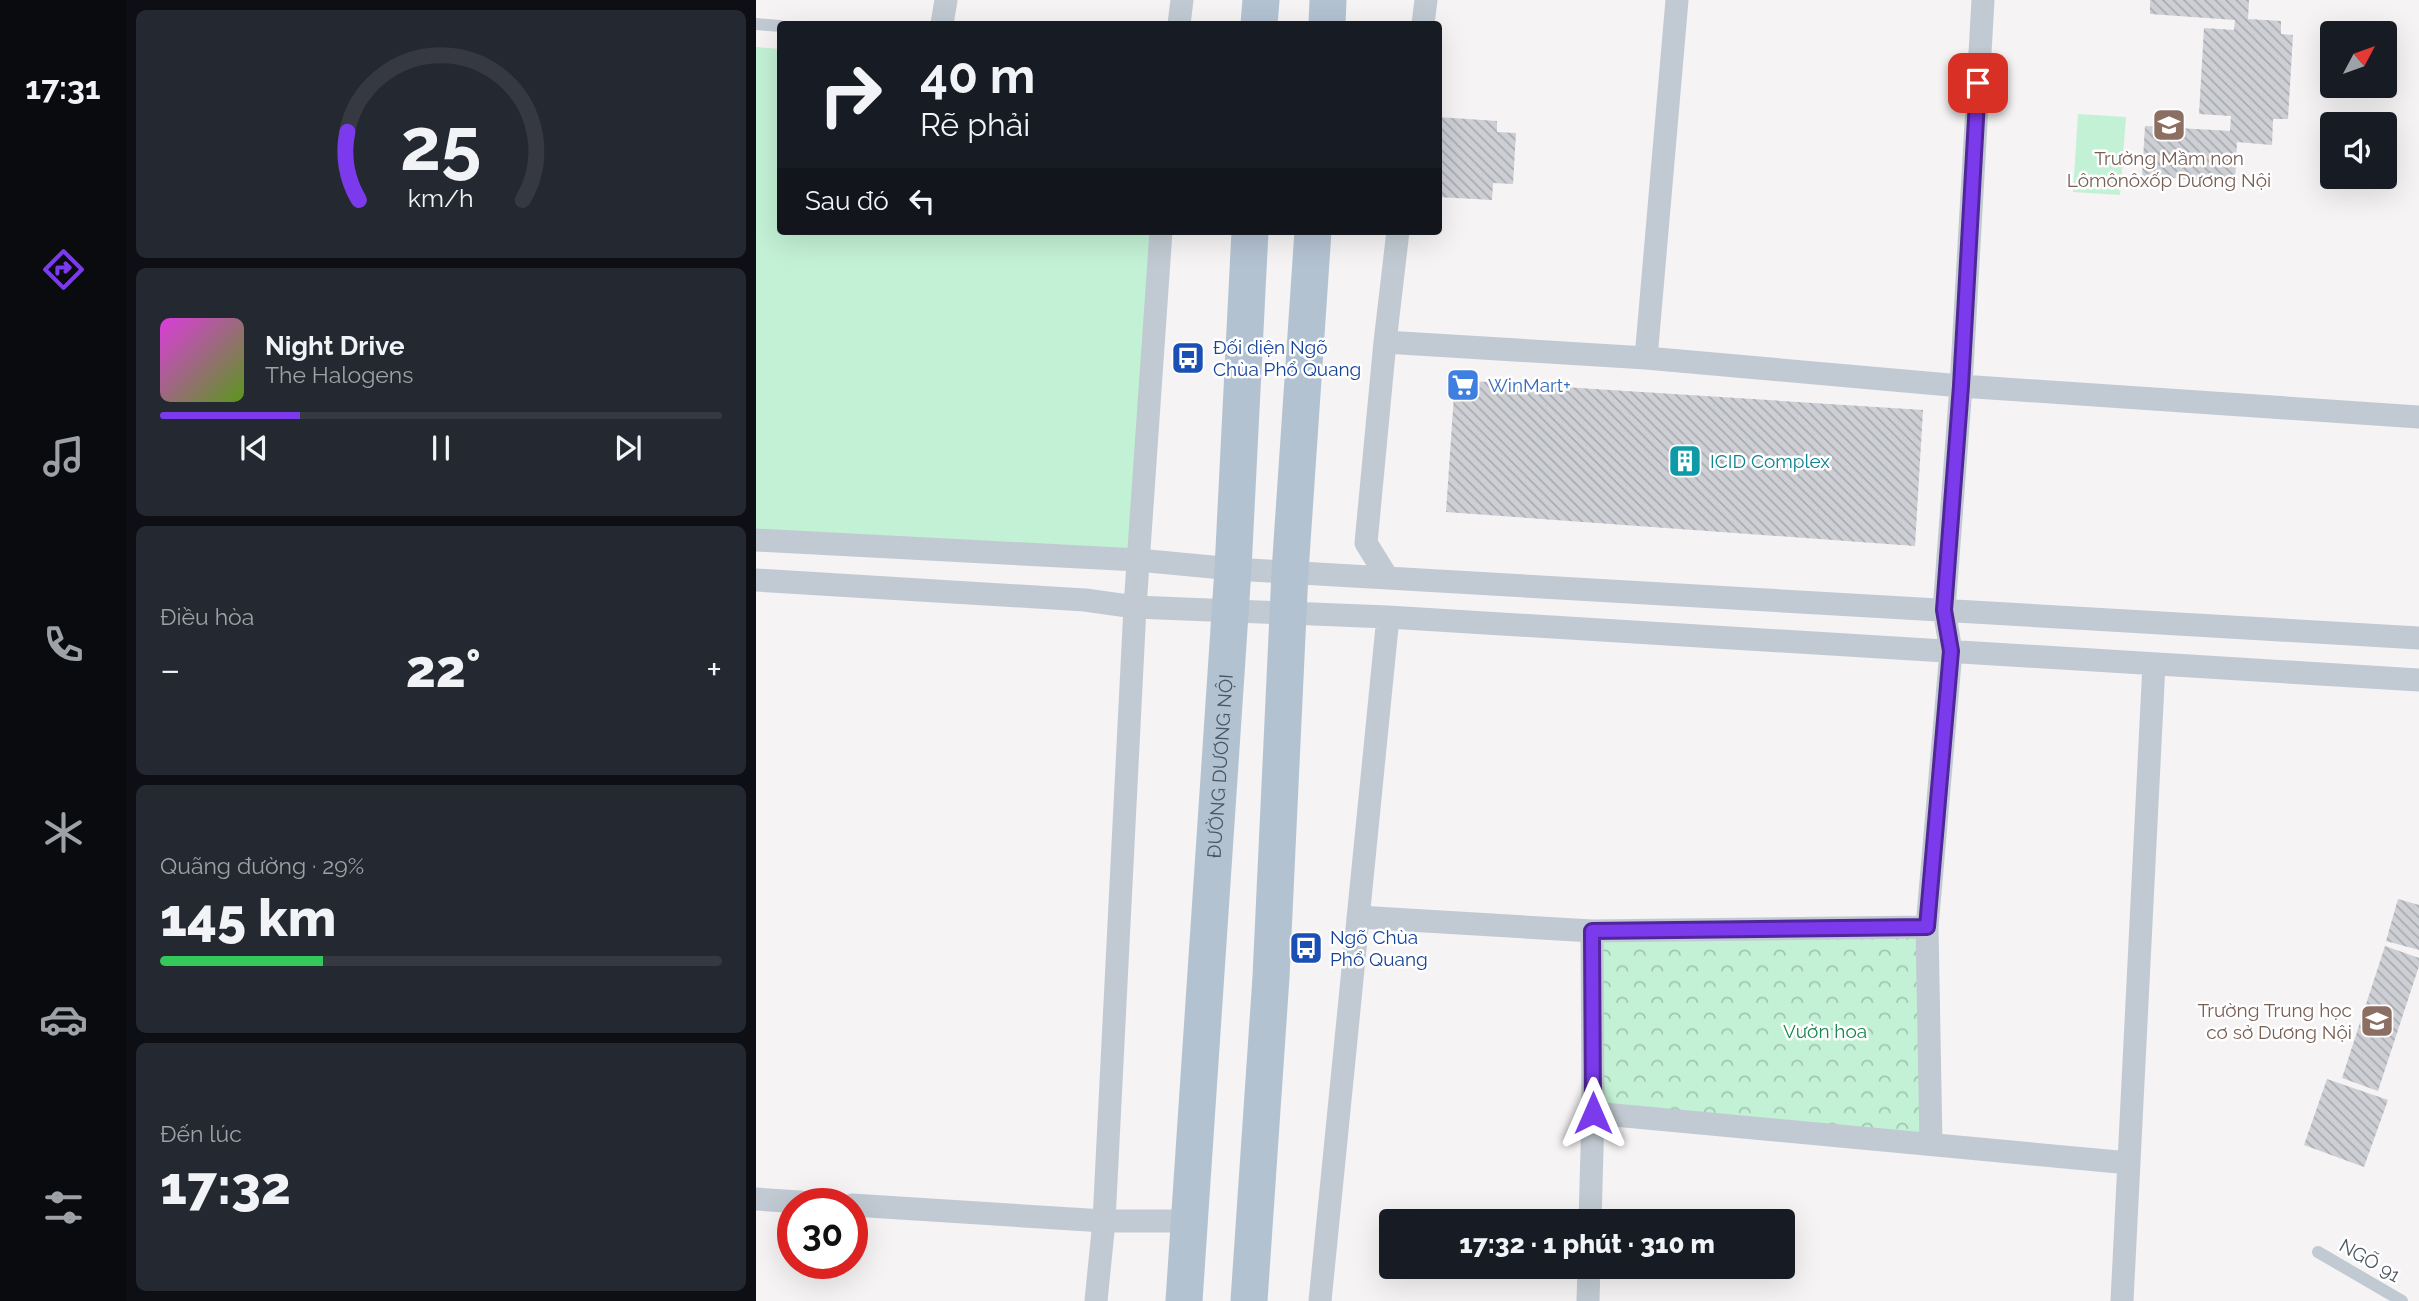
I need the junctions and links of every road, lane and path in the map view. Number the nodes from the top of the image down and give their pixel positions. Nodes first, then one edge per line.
1 (946, 0) edge
2 (1182, 0) edge
3 (1261, 0) edge
4 (1328, 0) edge
5 (1426, 0) edge
6 (1677, 0) edge
7 (1983, 0) edge
8 (942, 21) edge
9 (1179, 21) edge
10 (1259, 21) edge
11 (1327, 21) edge
12 (1423, 21) edge
13 (756, 24) edge
14 (777, 26) edge
15 (1161, 235) edge
16 (1250, 235) edge
17 (1313, 235) edge
18 (1398, 235) edge
19 (1385, 342) junction
20 (1646, 358) junction
21 (1961, 386) junction
22 (2419, 417) edge
23 (756, 540) edge
24 (1138, 560) junction
25 (1233, 569) junction
26 (1290, 572) junction
27 (1387, 577) junction
28 (756, 580) edge
29 (1135, 607) junction
30 (1944, 610) junction
31 (1231, 611) junction
32 (1288, 613) junction
33 (1388, 617) junction
34 (2419, 638) edge
35 (1951, 651) junction
36 (2154, 664) junction
37 (2419, 680) edge
38 (1358, 917) junction
39 (1927, 927) junction
40 (1592, 931) junction
41 (1593, 1113) junction
42 (1931, 1144) junction
43 (2129, 1163) junction
44 (756, 1199) edge
45 (777, 1200) edge
46 (868, 1206) edge
47 (1590, 1209) edge
48 (1104, 1221) junction
49 (1190, 1221) junction
50 (2318, 1252) dead end
51 (1589, 1279) edge
52 (1096, 1301) edge
53 (1184, 1301) edge
54 (1249, 1301) edge
55 (1320, 1301) edge
56 (1588, 1301) edge
57 (2122, 1301) edge
58 (2402, 1301) edge

1 - 8 street
2 - 9 street
3 - 10 main road
4 - 11 main road
5 - 12 street
6 - 20 street
7 - 21 street
13 - 14 lane
15 - 24 street
16 - 25 main road, ĐƯỜNG DƯƠNG NỘI
17 - 26 main road
18 - 19 street
19 - 20 street
19 - 27 street
20 - 21 street
21 - 22 street
21 - 30 street
23 - 24 street
24 - 25 street
24 - 29 street
25 - 26 street
25 - 31 main road, ĐƯỜNG DƯƠNG NỘI
26 - 27 street
26 - 32 main road
27 - 30 street
28 - 29 street
29 - 31 street
29 - 48 street
30 - 34 street
30 - 35 street
31 - 32 street
31 - 49 main road, ĐƯỜNG DƯƠNG NỘI
32 - 33 street
32 - 54 main road
33 - 35 street
33 - 38 street
35 - 36 street
35 - 39 street
36 - 37 street
36 - 43 street
38 - 40 street
38 - 55 street
39 - 40 street
39 - 42 street
40 - 41 street
41 - 42 street
41 - 47 street
42 - 43 street
43 - 57 street
44 - 45 street
46 - 48 street
48 - 49 street
48 - 52 street
49 - 53 main road, ĐƯỜNG DƯƠNG NỘI
50 - 58 lane, NGÕ 91
51 - 56 street

